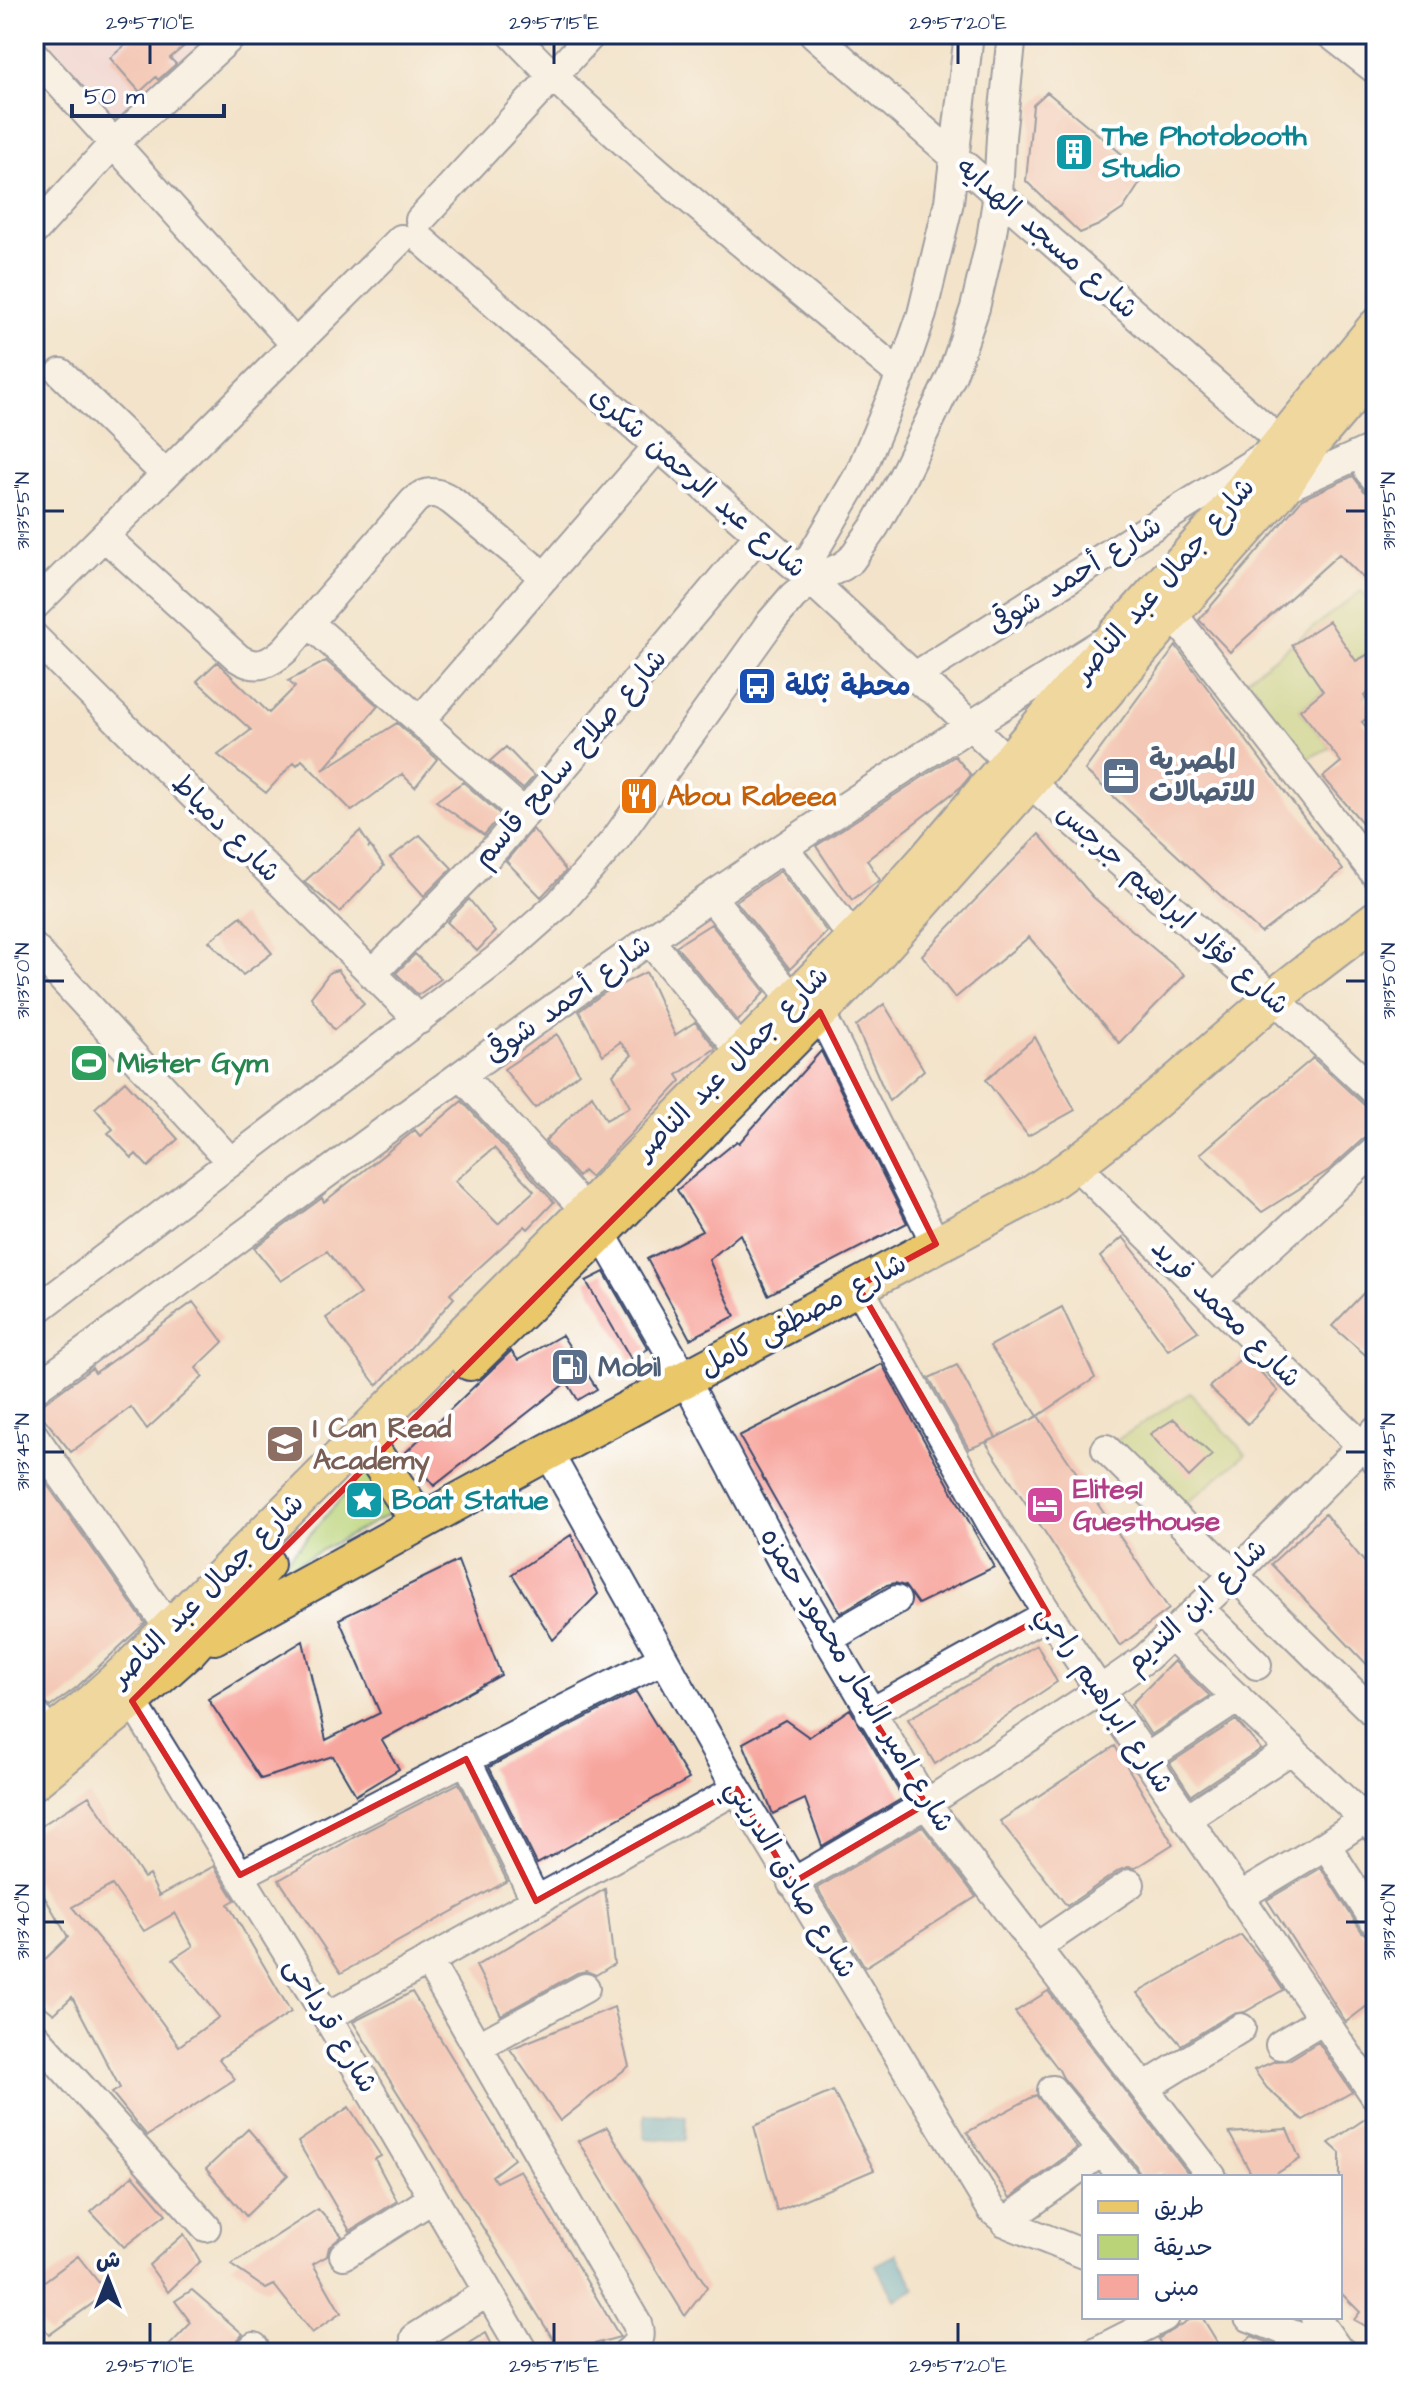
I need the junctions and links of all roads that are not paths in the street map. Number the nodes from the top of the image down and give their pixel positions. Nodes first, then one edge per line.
1 (234, 34) edge
2 (512, 34) edge
3 (592, 34) edge
4 (814, 34) edge
5 (969, 34) edge
6 (1012, 34) edge
7 (1330, 34) edge
8 (34, 55) edge
9 (1376, 70) edge
10 (553, 77) junction
11 (114, 143) junction
12 (954, 157) junction
13 (998, 194) junction
14 (34, 231) edge
15 (415, 234) junction
16 (1376, 327) edge
17 (295, 344) junction
18 (1376, 367) edge
19 (61, 373) dead end
20 (901, 375) junction
21 (658, 446) junction
22 (1278, 446) junction
23 (1369, 450) edge
24 (165, 474) junction
25 (1376, 479) edge
26 (1281, 490) junction
27 (759, 535) junction
28 (104, 536) junction
29 (1202, 540) junction
30 (806, 576) junction
31 (545, 577) junction
32 (34, 606) edge
33 (1172, 613) junction
34 (309, 623) junction
35 (1118, 633) junction
36 (34, 637) edge
37 (915, 676) junction
38 (420, 721) junction
39 (969, 726) junction
40 (1018, 772) junction
41 (525, 814) junction
42 (784, 848) junction
43 (1376, 875) edge
44 (711, 897) junction
45 (1376, 919) edge
46 (854, 939) junction
47 (650, 941) junction
48 (34, 948) edge
49 (372, 974) junction
50 (1274, 998) junction
51 (807, 1006) junction
52 (419, 1020) junction
53 (742, 1053) junction
54 (462, 1076) junction
55 (1376, 1093) edge
56 (1376, 1150) edge
57 (231, 1162) junction
58 (1076, 1165) junction
59 (594, 1222) junction
60 (936, 1244) junction
61 (858, 1286) junction
62 (1212, 1299) junction
63 (34, 1312) edge
64 (685, 1379) junction
65 (34, 1389) edge
66 (34, 1436) edge
67 (367, 1446) junction
68 (1371, 1446) edge
69 (1106, 1449) dead end
70 (548, 1452) junction
71 (420, 1522) junction
72 (1235, 1574) junction
73 (896, 1600) dead end
74 (1200, 1609) junction
75 (1048, 1614) junction
76 (1171, 1635) junction
77 (179, 1639) junction
78 (827, 1640) junction
79 (663, 1659) junction
80 (1257, 1665) dead end
81 (1099, 1691) junction
82 (1238, 1698) junction
83 (132, 1701) junction
84 (870, 1713) junction
85 (1376, 1715) edge
86 (39, 1732) edge
87 (1292, 1749) junction
88 (466, 1759) junction
89 (1145, 1759) junction
90 (34, 1781) edge
91 (737, 1789) junction
92 (926, 1804) junction
93 (1186, 1819) junction
94 (1373, 1820) edge
95 (1326, 1845) junction
96 (240, 1875) junction
97 (792, 1883) junction
98 (1130, 1884) dead end
99 (1239, 1897) junction
100 (536, 1901) junction
101 (1376, 1923) edge
102 (1037, 1947) junction
103 (428, 1961) junction
104 (585, 1988) dead end
105 (327, 2017) junction
106 (1323, 2019) junction
107 (1241, 2028) dead end
108 (34, 2035) edge
109 (1280, 2045) dead end
110 (477, 2047) junction
111 (1145, 2087) junction
112 (1052, 2090) dead end
113 (1376, 2097) edge
114 (1102, 2151) junction
115 (1121, 2175) edge
116 (1211, 2175) edge
117 (433, 2198) junction
118 (1005, 2222) junction
119 (206, 2227) dead end
120 (1080, 2248) edge
121 (344, 2255) dead end
122 (488, 2292) junction
123 (1160, 2319) edge
124 (1254, 2319) edge
125 (1316, 2319) edge
126 (415, 2338) dead end
127 (1340, 2352) edge
128 (524, 2353) edge
129 (627, 2353) edge
130 (1093, 2353) edge

1 - 11 street
2 - 10 street
3 - 10 street
4 - 12 street, شارع مسجد الهدايه
5 - 12 street
6 - 13 street
7 - 9 street
8 - 11 street
10 - 15 street
10 - 20 street
11 - 14 street
11 - 17 street
12 - 13 street, شارع مسجد الهدايه
12 - 20 street
13 - 22 street, شارع مسجد الهدايه
13 - 30 street
15 - 17 street
15 - 21 street, شارع عبد الرحمن شكرى
16 - 22 main road, شارع جمال عبد الناصر
17 - 24 street
18 - 26 main road, شارع جمال عبد الناصر
19 - 24 street
20 - 30 street
21 - 27 street, شارع عبد الرحمن شكرى
21 - 31 street
22 - 29 main road, شارع جمال عبد الناصر
22 - 37 street, شارع أحمد شوقى
23 - 25 street
23 - 26 street
24 - 28 street
26 - 29 street
26 - 33 main road, شارع جمال عبد الناصر
27 - 30 street, شارع عبد الرحمن شكرى
27 - 41 street, شارع صلاح سامح قاسم
28 - 32 street
28 - 34 street
29 - 35 main road, شارع جمال عبد الناصر
30 - 37 street, شارع عبد الرحمن شكرى
30 - 52 street
31 - 34 street
31 - 38 street
33 - 40 main road, شارع جمال عبد الناصر
33 - 43 street
34 - 38 street
35 - 39 street, شارع أحمد شوقى
35 - 40 main road, شارع جمال عبد الناصر
36 - 49 street, شارع دمياط
37 - 39 street, شارع عبد الرحمن شكرى
38 - 41 street
39 - 40 street, شارع فؤاد ابراهيم جرجس
39 - 42 street, شارع أحمد شوقى
40 - 46 main road, شارع جمال عبد الناصر
40 - 50 street, شارع فؤاد ابراهيم جرجس
40 - 51 main road, شارع جمال عبد الناصر
41 - 49 street, شارع صلاح سامح قاسم
42 - 44 street, شارع أحمد شوقى
42 - 46 street
44 - 47 street, شارع أحمد شوقى
44 - 51 street
45 - 50 main road, شارع مصطفى كامل
46 - 51 main road, شارع جمال عبد الناصر
47 - 53 street
47 - 54 street, شارع أحمد شوقى
48 - 57 street
49 - 52 street, شارع دمياط
50 - 55 street, شارع فؤاد ابراهيم جرجس
50 - 58 main road, شارع مصطفى كامل
51 - 53 main road, شارع جمال عبد الناصر
51 - 59 main road, شارع جمال عبد الناصر
51 - 60 street
52 - 57 street
53 - 59 main road, شارع جمال عبد الناصر
54 - 59 street, شارع امير البحار محمود حمزه
54 - 65 street, شارع أحمد شوقى
56 - 62 street
57 - 63 street
58 - 60 main road, شارع مصطفى كامل
58 - 62 street, شارع محمد فريد
59 - 64 street, شارع امير البحار محمود حمزه
59 - 67 main road, شارع جمال عبد الناصر
60 - 61 main road, شارع مصطفى كامل
61 - 64 main road, شارع مصطفى كامل
61 - 75 street, شارع ابراهيم راجي
62 - 68 street, شارع محمد فريد
64 - 70 main road, شارع مصطفى كامل
64 - 78 street, شارع امير البحار محمود حمزه
66 - 77 street
67 - 71 main road
67 - 77 main road, شارع جمال عبد الناصر
68 - 72 street, شارع ابن النديم
69 - 72 street
70 - 71 main road, شارع مصطفى كامل
70 - 79 street, شارع صادق الدريني
71 - 77 main road, شارع مصطفى كامل
72 - 74 street, شارع ابن النديم
72 - 85 street
73 - 78 street
74 - 76 street, شارع ابن النديم
74 - 80 street
75 - 81 street, شارع ابراهيم راجي
75 - 84 street
76 - 81 street, شارع ابن النديم
76 - 82 street
77 - 83 main road, شارع جمال عبد الناصر
77 - 86 main road, شارع جمال عبد الناصر
78 - 84 street, شارع امير البحار محمود حمزه
79 - 88 street
79 - 91 street, شارع صادق الدريني
81 - 89 street, شارع ابراهيم راجي
81 - 92 street, شارع ابن النديم
82 - 87 street
82 - 89 street
83 - 90 main road, شارع جمال عبد الناصر
83 - 96 street, شارع قرداحى
84 - 92 street, شارع امير البحار محمود حمزه
87 - 93 street
87 - 94 street
88 - 96 street
88 - 100 street
89 - 93 street, شارع ابراهيم راجي
91 - 97 street, شارع صادق الدريني
91 - 100 street
92 - 97 street, شارع ابن النديم
92 - 102 street, شارع امير البحار محمود حمزه
93 - 99 street, شارع ابراهيم راجي
94 - 95 street
95 - 99 street
95 - 101 street
96 - 105 street, شارع قرداحى
97 - 118 street, شارع صادق الدريني
98 - 102 street
99 - 106 street, شارع ابراهيم راجي
100 - 103 street
102 - 111 street, شارع امير البحار محمود حمزه
103 - 105 street
103 - 110 street
104 - 110 street
105 - 117 street, شارع قرداحى
106 - 109 street
106 - 113 street, شارع ابراهيم راجي
107 - 111 street
108 - 119 street
110 - 129 street
111 - 116 street, شارع امير البحار محمود حمزه
112 - 114 street
114 - 115 street
114 - 118 street
117 - 121 street
117 - 122 street, شارع قرداحى
118 - 120 street, شارع صادق الدريني
122 - 126 street
122 - 128 street, شارع قرداحى
123 - 130 street
124 - 127 street
125 - 127 street

